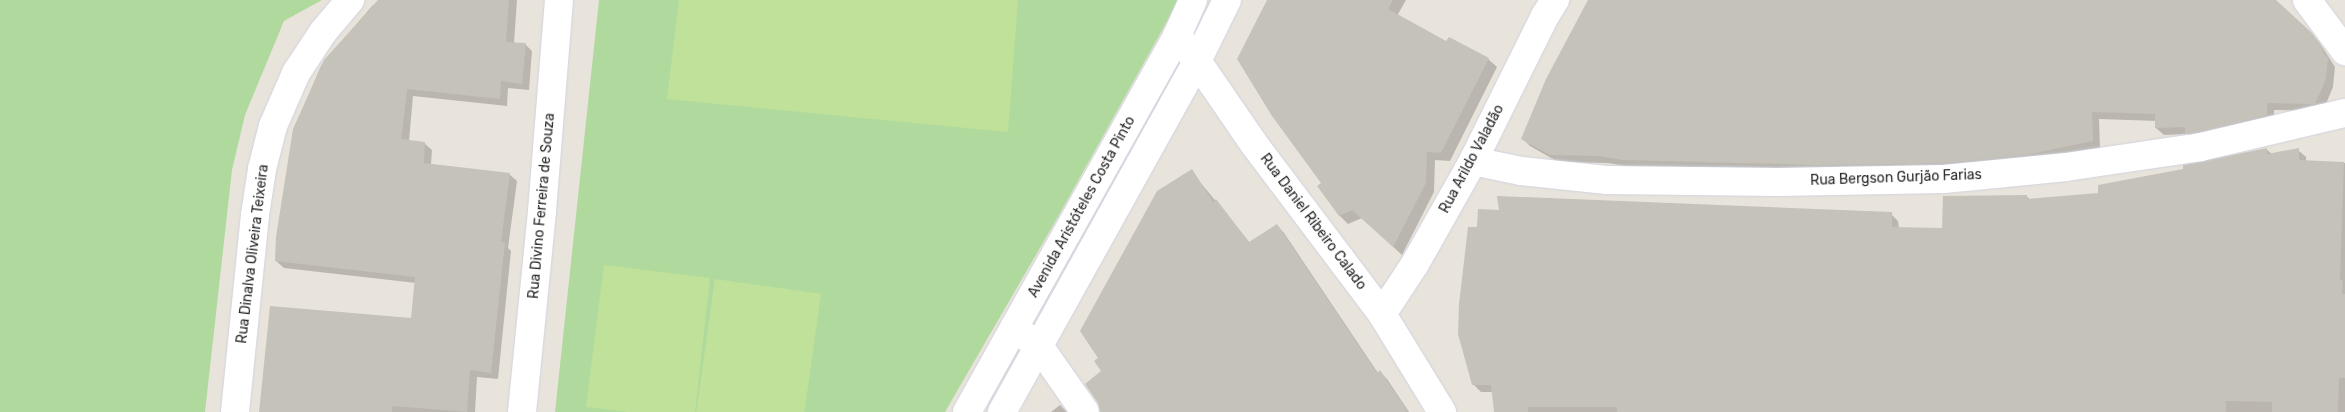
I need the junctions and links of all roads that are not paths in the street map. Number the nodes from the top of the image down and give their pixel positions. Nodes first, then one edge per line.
1 (350, 0) edge
2 (559, 0) edge
3 (1193, 0) edge
4 (1555, 0) edge
5 (2307, 0) edge
6 (1223, 2) edge
7 (1177, 36) junction
8 (2345, 51) edge
9 (1197, 61) junction
10 (2345, 113) edge
11 (1473, 161) junction
12 (1382, 314) junction
13 (1014, 328) junction
14 (1039, 346) junction
15 (235, 412) edge
16 (522, 412) edge
17 (967, 412) edge
18 (1002, 412) edge
19 (1085, 412) edge
20 (1442, 412) edge

1 - 15 street, Rua Dinalva Oliveira Teixeira
2 - 16 street, Rua Divino Ferreira de Souza
3 - 7 street, Avenida Aristóteles Costa Pinto
4 - 11 street, Rua Arildo Valadão
5 - 8 street
6 - 9 street
7 - 9 street, Rua Daniel Ribeiro Calado
7 - 13 street, Avenida Aristóteles Costa Pinto
9 - 12 street, Rua Daniel Ribeiro Calado
9 - 14 street
10 - 11 street, Rua Bergson Gurjão Farias
11 - 12 street, Rua Arildo Valadão
12 - 20 street, Rua Daniel Ribeiro Calado
13 - 14 street
13 - 17 street, Avenida Aristóteles Costa Pinto
14 - 18 street
14 - 19 street

